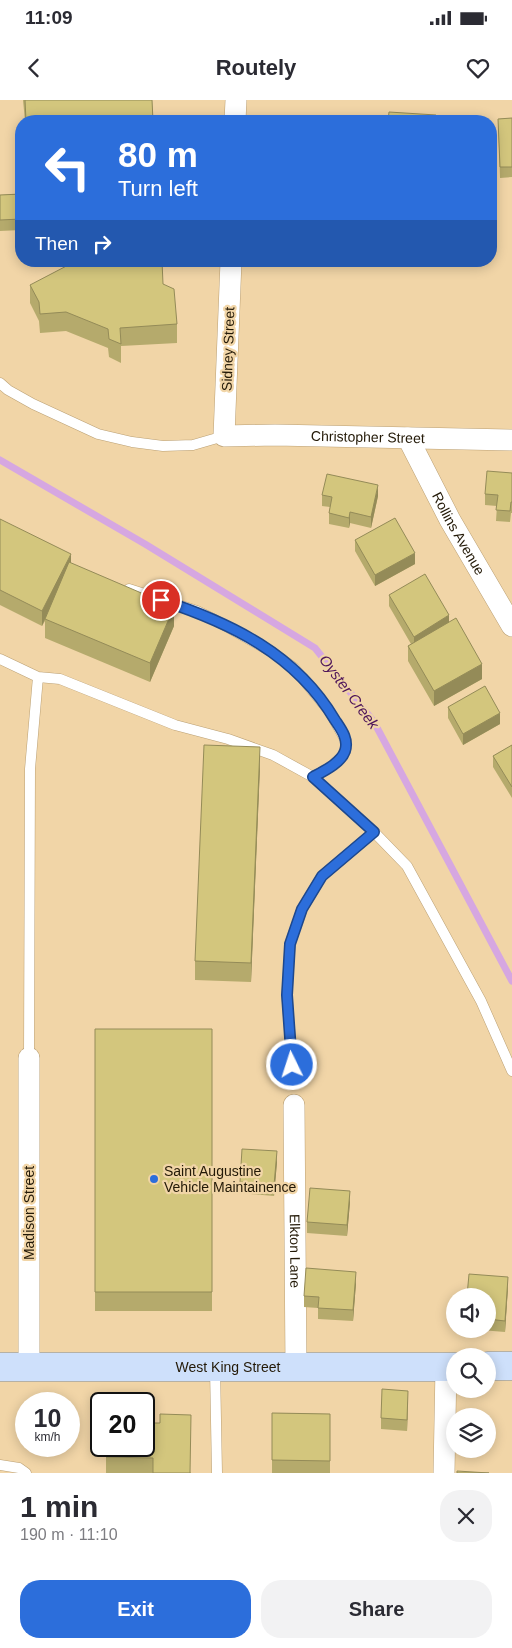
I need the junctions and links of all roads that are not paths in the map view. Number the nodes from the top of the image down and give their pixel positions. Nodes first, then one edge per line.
1 (236, 100) edge
2 (235, 115) edge
3 (231, 267) edge
4 (0, 383) edge
5 (224, 436) junction
6 (408, 438) junction
7 (512, 440) edge
8 (122, 586) edge
9 (512, 626) edge
10 (0, 659) edge
11 (38, 677) junction
12 (313, 777) junction
13 (374, 832) junction
14 (29, 1058) joint
15 (292, 1065) dead end
16 (512, 1071) edge
17 (294, 1105) dead end
18 (496, 1366) edge
19 (512, 1366) edge
20 (0, 1367) edge
21 (29, 1367) junction
22 (215, 1367) junction
23 (446, 1367) edge
24 (296, 1368) junction
25 (448, 1398) edge
26 (0, 1465) edge
27 (26, 1473) edge
28 (216, 1473) edge
29 (444, 1473) edge

1 - 2 street
3 - 5 street, Sidney Street
4 - 5 lane
5 - 6 street, Christopher Street
6 - 7 street, Christopher Street
6 - 9 street, Rollins Avenue
8 - 12 lane
10 - 11 lane
11 - 12 lane
11 - 14 lane
12 - 13 lane
13 - 15 lane
13 - 16 lane
14 - 21 street, Madison Street
17 - 24 street, Elkton Lane
18 - 19 main road
20 - 21 main road, West King Street
21 - 22 main road, West King Street
22 - 24 main road, West King Street
22 - 28 lane
23 - 24 main road, West King Street
25 - 29 street
26 - 27 lane

